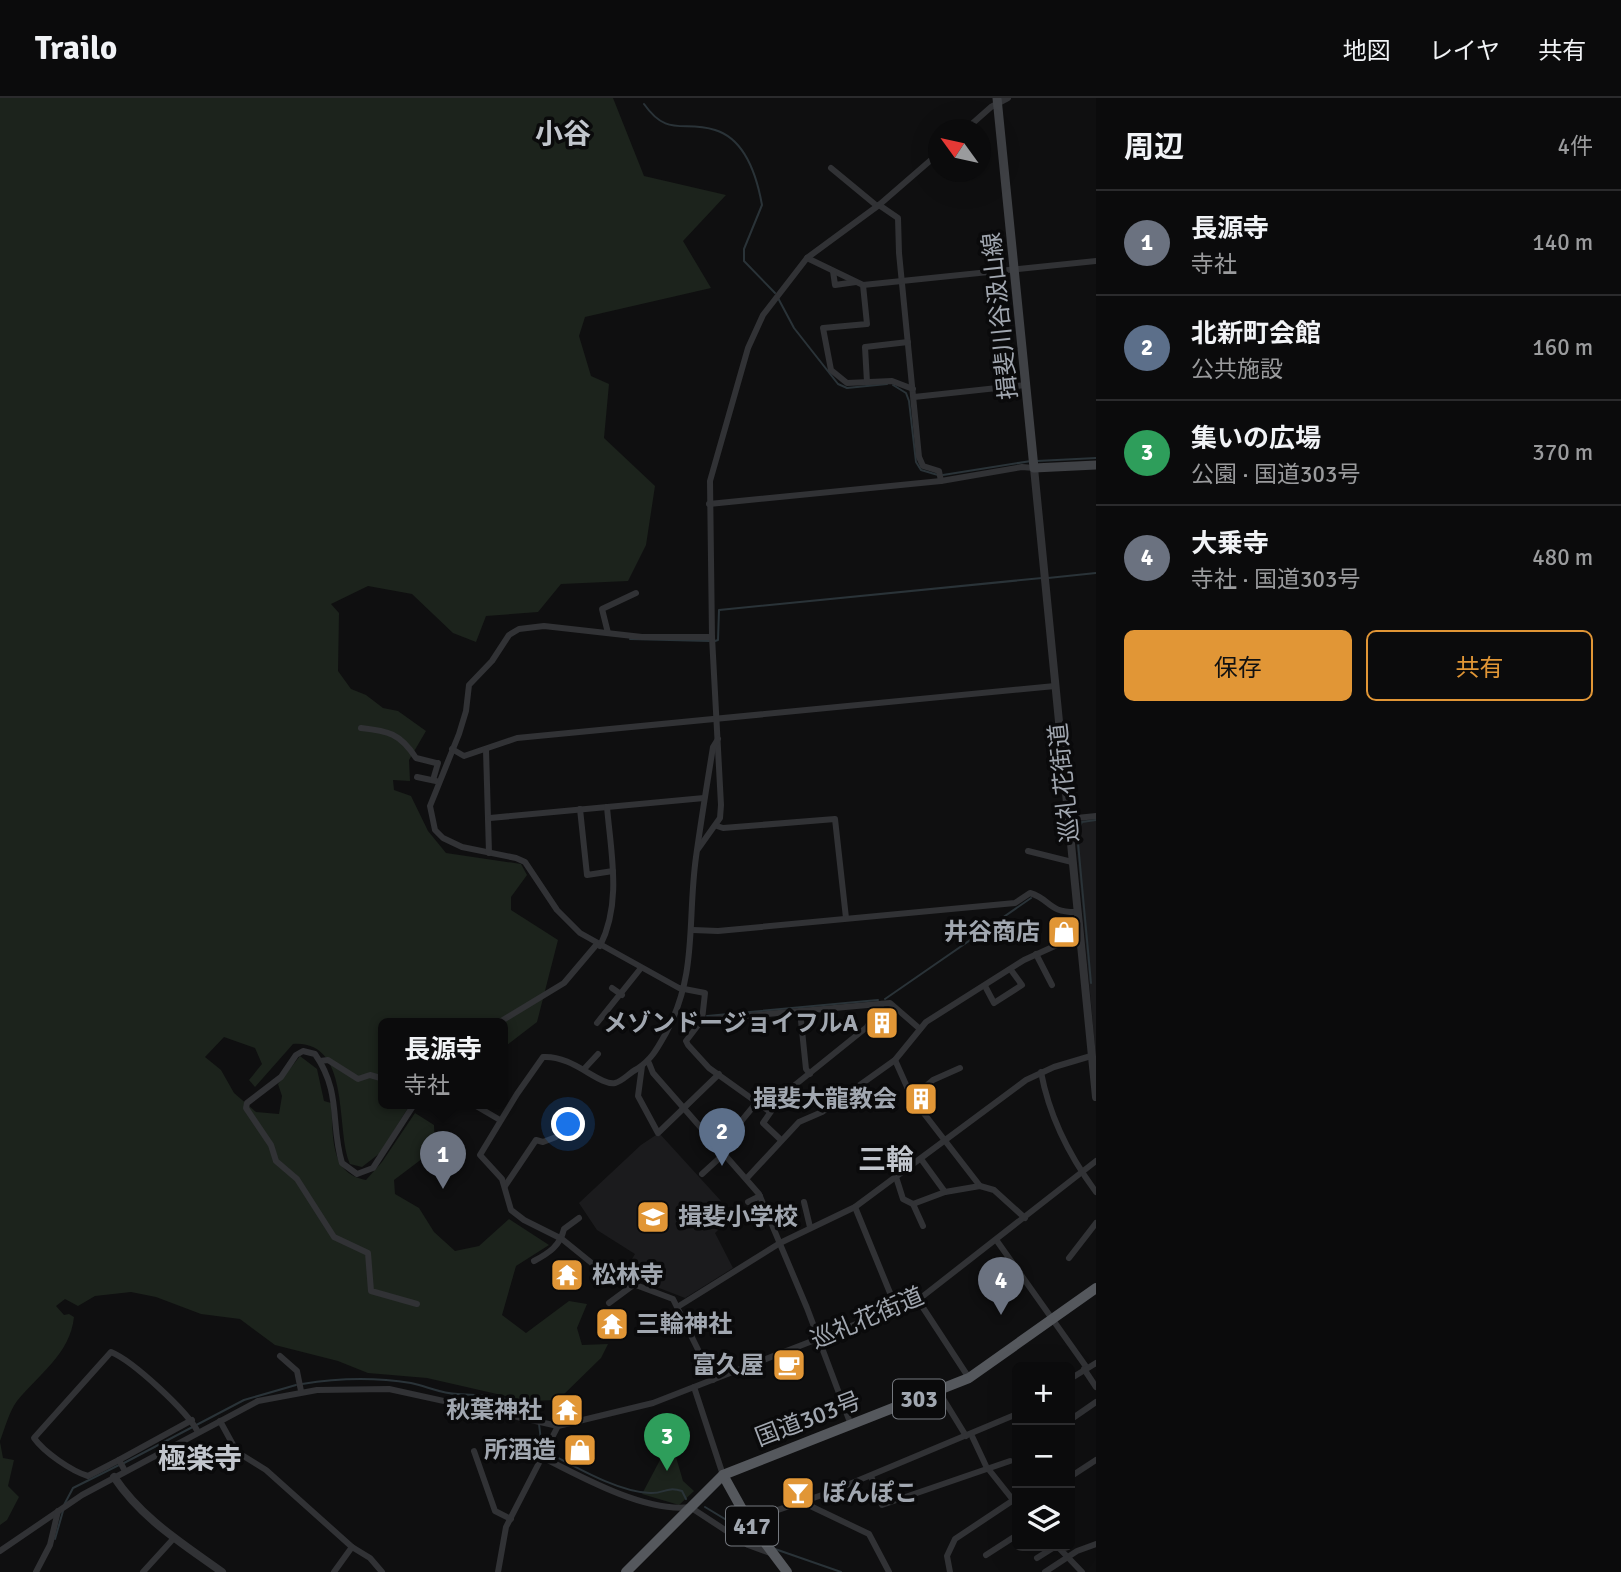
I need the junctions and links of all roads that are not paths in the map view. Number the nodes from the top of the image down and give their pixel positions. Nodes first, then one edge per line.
1 (1008, 98) edge
2 (997, 100) edge
3 (977, 119) edge
4 (928, 162) edge
5 (831, 168) dead end
6 (878, 205) junction
7 (807, 258) junction
8 (1096, 261) edge
9 (1014, 268) junction
10 (833, 271) junction
11 (902, 281) junction
12 (860, 284) junction
13 (908, 342) junction
14 (867, 382) junction
15 (1026, 385) junction
16 (914, 393) junction
17 (1096, 465) edge
18 (1034, 468) junction
19 (941, 481) junction
20 (709, 503) junction
21 (636, 593) dead end
22 (608, 633) junction
23 (712, 637) junction
24 (1055, 686) junction
25 (715, 718) junction
26 (361, 728) dead end
27 (718, 739) junction
28 (452, 749) junction
29 (486, 750) junction
30 (436, 763) junction
31 (445, 764) junction
32 (417, 777) dead end
33 (436, 781) junction
34 (704, 798) junction
35 (607, 807) junction
36 (580, 809) junction
37 (1096, 816) edge
38 (490, 818) junction
39 (1068, 819) junction
40 (717, 826) dead end
41 (698, 849) junction
42 (1028, 851) dead end
43 (489, 853) junction
44 (1072, 862) junction
45 (613, 871) junction
46 (1078, 912) junction
47 (846, 918) junction
48 (693, 930) junction
49 (1079, 935) junction
50 (599, 945) junction
51 (1037, 954) junction
52 (641, 968) junction
53 (1011, 970) junction
54 (1052, 985) dead end
55 (985, 986) junction
56 (612, 988) dead end
57 (685, 989) junction
58 (622, 995) junction
59 (882, 1003) junction
60 (800, 1011) junction
61 (506, 1018) edge
62 (702, 1020) junction
63 (597, 1024) dead end
64 (920, 1029) junction
65 (598, 1054) dead end
66 (1091, 1056) junction
67 (895, 1060) junction
68 (320, 1061) junction
69 (645, 1064) junction
70 (585, 1068) junction
71 (960, 1068) dead end
72 (1041, 1072) junction
73 (719, 1074) junction
74 (810, 1074) junction
75 (378, 1077) edge
76 (1096, 1097) edge
77 (912, 1098) junction
78 (757, 1102) junction
79 (508, 1108) edge
80 (684, 1108) junction
81 (411, 1109) edge
82 (481, 1109) edge
83 (508, 1109) edge
84 (772, 1110) junction
85 (500, 1120) junction
86 (734, 1123) dead end
87 (556, 1136) dead end
88 (780, 1140) junction
89 (945, 1142) junction
90 (725, 1153) junction
91 (921, 1159) junction
92 (1096, 1161) edge
93 (1081, 1172) junction
94 (702, 1174) dead end
95 (896, 1177) junction
96 (747, 1178) junction
97 (980, 1185) junction
98 (505, 1186) junction
99 (945, 1192) junction
100 (1096, 1192) edge
101 (760, 1196) junction
102 (748, 1202) dead end
103 (804, 1202) dead end
104 (912, 1204) junction
105 (855, 1207) junction
106 (579, 1218) dead end
107 (1025, 1218) junction
108 (1096, 1223) edge
109 (923, 1226) dead end
110 (810, 1227) junction
111 (562, 1239) junction
112 (997, 1241) junction
113 (780, 1243) junction
114 (1069, 1258) dead end
115 (534, 1261) dead end
116 (636, 1283) junction
117 (1096, 1287) edge
118 (918, 1300) junction
119 (609, 1303) dead end
120 (417, 1304) dead end
121 (679, 1306) junction
122 (897, 1310) junction
123 (1052, 1319) junction
124 (818, 1339) junction
125 (280, 1356) dead end
126 (1096, 1363) edge
127 (1085, 1368) junction
128 (1075, 1375) edge
129 (969, 1378) junction
130 (713, 1380) junction
131 (694, 1387) junction
132 (1096, 1387) edge
133 (302, 1391) junction
134 (939, 1392) junction
135 (1096, 1402) edge
136 (1012, 1416) edge
137 (1075, 1417) edge
138 (192, 1420) junction
139 (220, 1421) junction
140 (851, 1425) junction
141 (558, 1426) junction
142 (198, 1432) junction
143 (968, 1435) junction
144 (474, 1451) dead end
145 (543, 1456) junction
146 (119, 1460) junction
147 (1096, 1460) edge
148 (1010, 1461) dead end
149 (990, 1469) junction
150 (125, 1471) junction
151 (1075, 1474) edge
152 (723, 1475) junction
153 (871, 1476) junction
154 (114, 1477) junction
155 (1012, 1499) edge
156 (802, 1502) junction
157 (1012, 1505) edge
158 (690, 1507) junction
159 (58, 1511) junction
160 (511, 1519) junction
161 (748, 1520) junction
162 (174, 1538) junction
163 (1012, 1538) edge
164 (1096, 1544) edge
165 (352, 1546) junction
166 (0, 1551) edge
167 (1048, 1551) edge
168 (1062, 1551) edge
169 (773, 1554) junction
170 (986, 1555) dead end
171 (1068, 1556) junction
172 (1037, 1558) dead end
173 (36, 1572) edge
174 (143, 1572) edge
175 (222, 1572) edge
176 (334, 1572) edge
177 (382, 1572) edge
178 (498, 1572) edge
179 (626, 1572) edge
180 (787, 1572) edge
181 (889, 1572) edge
182 (950, 1572) edge
183 (1045, 1572) edge
184 (1082, 1572) edge

1 - 2 street
2 - 3 street
2 - 9 main road, 揖斐川谷汲山線
4 - 6 street
5 - 6 street
6 - 7 street
6 - 11 street
7 - 10 street
7 - 20 street
8 - 9 street
9 - 11 street
9 - 15 main road, 揖斐川谷汲山線
10 - 12 street
10 - 12 street
11 - 12 street
11 - 13 street
12 - 14 street
13 - 14 street
13 - 16 street
14 - 16 street
15 - 16 street
15 - 18 main road, 揖斐川谷汲山線
16 - 19 street
17 - 18 main road
18 - 19 street
18 - 24 street, 巡礼花街道
19 - 20 street
20 - 23 street
21 - 22 street
22 - 23 street
22 - 28 street
23 - 25 street
24 - 25 street
24 - 39 street, 巡礼花街道
25 - 27 street
25 - 29 street
26 - 30 street
27 - 34 street
27 - 41 street
28 - 29 street
28 - 31 street
29 - 38 street
30 - 31 street
30 - 33 street
31 - 33 street
32 - 33 street
33 - 43 street
34 - 35 street
34 - 41 street
35 - 36 street
35 - 45 street
36 - 38 street
36 - 45 street
37 - 39 street
38 - 43 street
39 - 44 street, 巡礼花街道
40 - 47 street
41 - 48 street
42 - 44 street
43 - 50 street
44 - 46 street, 巡礼花街道
45 - 50 street
46 - 47 street
46 - 49 street, 巡礼花街道
47 - 48 street
48 - 57 street
49 - 51 street
49 - 66 street, 巡礼花街道
50 - 52 street
50 - 61 street
51 - 53 street
51 - 54 street
52 - 57 street
52 - 58 street
53 - 55 street
53 - 55 street
55 - 64 street
56 - 58 street
57 - 62 street
57 - 69 street
58 - 63 street
59 - 60 street
59 - 64 street
59 - 74 street
60 - 62 street
60 - 74 street
62 - 73 street
64 - 67 street
65 - 70 street
66 - 72 street
66 - 76 street, 巡礼花街道
67 - 77 street
67 - 88 street
68 - 75 street
68 - 81 street
68 - 120 street
69 - 70 street
69 - 80 street
69 - 80 street
70 - 79 street
71 - 77 street
72 - 89 street
72 - 93 street
73 - 78 street
73 - 80 street
74 - 84 street
77 - 89 street
78 - 84 street
78 - 86 street
80 - 90 street
82 - 85 street
83 - 85 street
84 - 88 street
85 - 98 street
87 - 98 street
88 - 96 street
89 - 91 street
89 - 97 street
90 - 94 street
90 - 96 street
91 - 95 street
91 - 99 street
92 - 93 street, 巡礼花街道
93 - 100 street
93 - 107 street, 巡礼花街道
95 - 104 street
95 - 105 street
96 - 101 street
97 - 99 street
97 - 107 street
98 - 111 street
99 - 104 street
101 - 102 street
101 - 113 street
103 - 110 street
104 - 109 street
105 - 110 street
105 - 122 street
106 - 111 street
107 - 112 street, 巡礼花街道
108 - 114 street
110 - 113 street
111 - 115 street
111 - 116 street
112 - 118 street, 巡礼花街道
112 - 123 street
113 - 121 street
113 - 124 street
116 - 119 street
116 - 121 street
117 - 123 highway, 国道303号 / 303
118 - 122 street, 巡礼花街道
118 - 129 street
121 - 130 street
122 - 124 street, 巡礼花街道
123 - 127 street
123 - 129 highway, 国道303号 / 303
124 - 130 street, 巡礼花街道
124 - 140 street
125 - 133 street
126 - 127 street
127 - 128 street
127 - 132 street
129 - 134 highway, 国道303号 / 303
130 - 131 street, 巡礼花街道
131 - 141 street, 巡礼花街道
131 - 152 street
133 - 139 street
133 - 141 street
134 - 140 highway, 国道303号 / 303
134 - 143 street
135 - 137 street
136 - 143 street
138 - 142 street
138 - 146 street
138 - 146 street
139 - 142 street
139 - 165 street
140 - 152 highway, 国道303号 / 303
141 - 145 street
142 - 150 street
143 - 149 street
143 - 153 street
144 - 160 street
145 - 158 street
145 - 160 street
146 - 150 street
147 - 151 street
148 - 149 street
149 - 153 street
149 - 155 street
150 - 154 street
152 - 158 highway, 国道303号 / 303
152 - 161 highway, 417
153 - 156 street
154 - 159 street
154 - 162 street
156 - 161 street
156 - 181 street
157 - 182 street
158 - 169 street
158 - 179 highway, 国道303号 / 303
159 - 166 street
159 - 173 street
160 - 178 street
161 - 169 highway, 417
162 - 174 street
162 - 175 street
163 - 170 street
164 - 171 street
165 - 176 street
165 - 177 street
167 - 172 street
168 - 171 street
169 - 180 highway, 417
171 - 183 street
171 - 184 street

